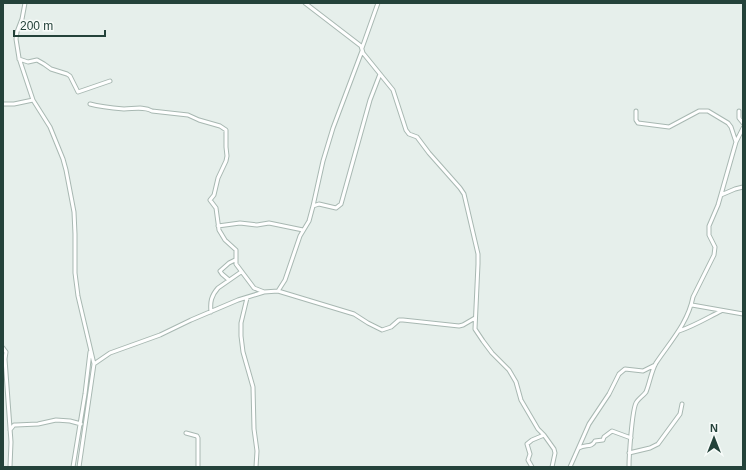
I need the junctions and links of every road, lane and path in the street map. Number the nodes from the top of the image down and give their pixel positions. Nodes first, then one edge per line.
1 (25, 3) edge
2 (306, 3) edge
3 (378, 3) edge
4 (362, 49) junction
5 (19, 59) junction
6 (380, 74) junction
7 (110, 81) dead end
8 (33, 100) junction
9 (3, 104) edge
10 (90, 104) dead end
11 (636, 111) dead end
12 (739, 111) dead end
13 (743, 122) edge
14 (743, 128) edge
15 (736, 142) junction
16 (743, 187) edge
17 (721, 195) junction
18 (313, 206) junction
19 (218, 226) junction
20 (303, 230) junction
21 (235, 260) junction
22 (242, 272) junction
23 (229, 280) junction
24 (278, 291) junction
25 (264, 292) junction
26 (247, 298) junction
27 (692, 305) junction
28 (721, 311) junction
29 (211, 312) junction
30 (743, 314) edge
31 (475, 318) junction
32 (679, 332) junction
33 (3, 348) edge
34 (90, 349) junction
35 (94, 364) junction
36 (655, 365) junction
37 (3, 393) edge
38 (7, 395) junction
39 (682, 404) dead end
40 (79, 424) junction
41 (85, 425) junction
42 (10, 431) junction
43 (186, 433) dead end
44 (544, 435) junction
45 (631, 438) junction
46 (579, 448) junction
47 (629, 453) junction
48 (10, 467) edge
49 (72, 467) edge
50 (78, 467) edge
51 (198, 467) edge
52 (256, 467) edge
53 (532, 467) edge
54 (552, 467) edge
55 (570, 467) edge
56 (629, 467) edge

1 - 5 street
2 - 4 street
3 - 4 street
4 - 6 street
4 - 18 street
5 - 7 street
5 - 8 street
6 - 18 street
6 - 31 street
8 - 9 street
8 - 34 street
10 - 19 street
11 - 15 street
12 - 13 street
14 - 15 street
15 - 17 street
16 - 17 street
17 - 27 street
18 - 20 street
19 - 20 street
19 - 21 street
20 - 24 street
21 - 22 street
21 - 23 street
22 - 23 street
22 - 25 street
23 - 29 street
24 - 25 street
24 - 31 street
25 - 26 street
26 - 29 street
26 - 52 street
27 - 28 street
27 - 32 street
28 - 30 street
28 - 32 street
29 - 35 street
31 - 44 street
32 - 36 street
33 - 38 street
34 - 35 street
34 - 40 street
35 - 41 street
36 - 45 street
36 - 46 street
37 - 38 street
38 - 42 street
39 - 47 street
40 - 41 street
40 - 42 street
40 - 49 street
41 - 50 street
42 - 48 street
43 - 51 street
44 - 53 street
44 - 54 street
45 - 46 street
45 - 47 street
46 - 55 street
47 - 56 street

